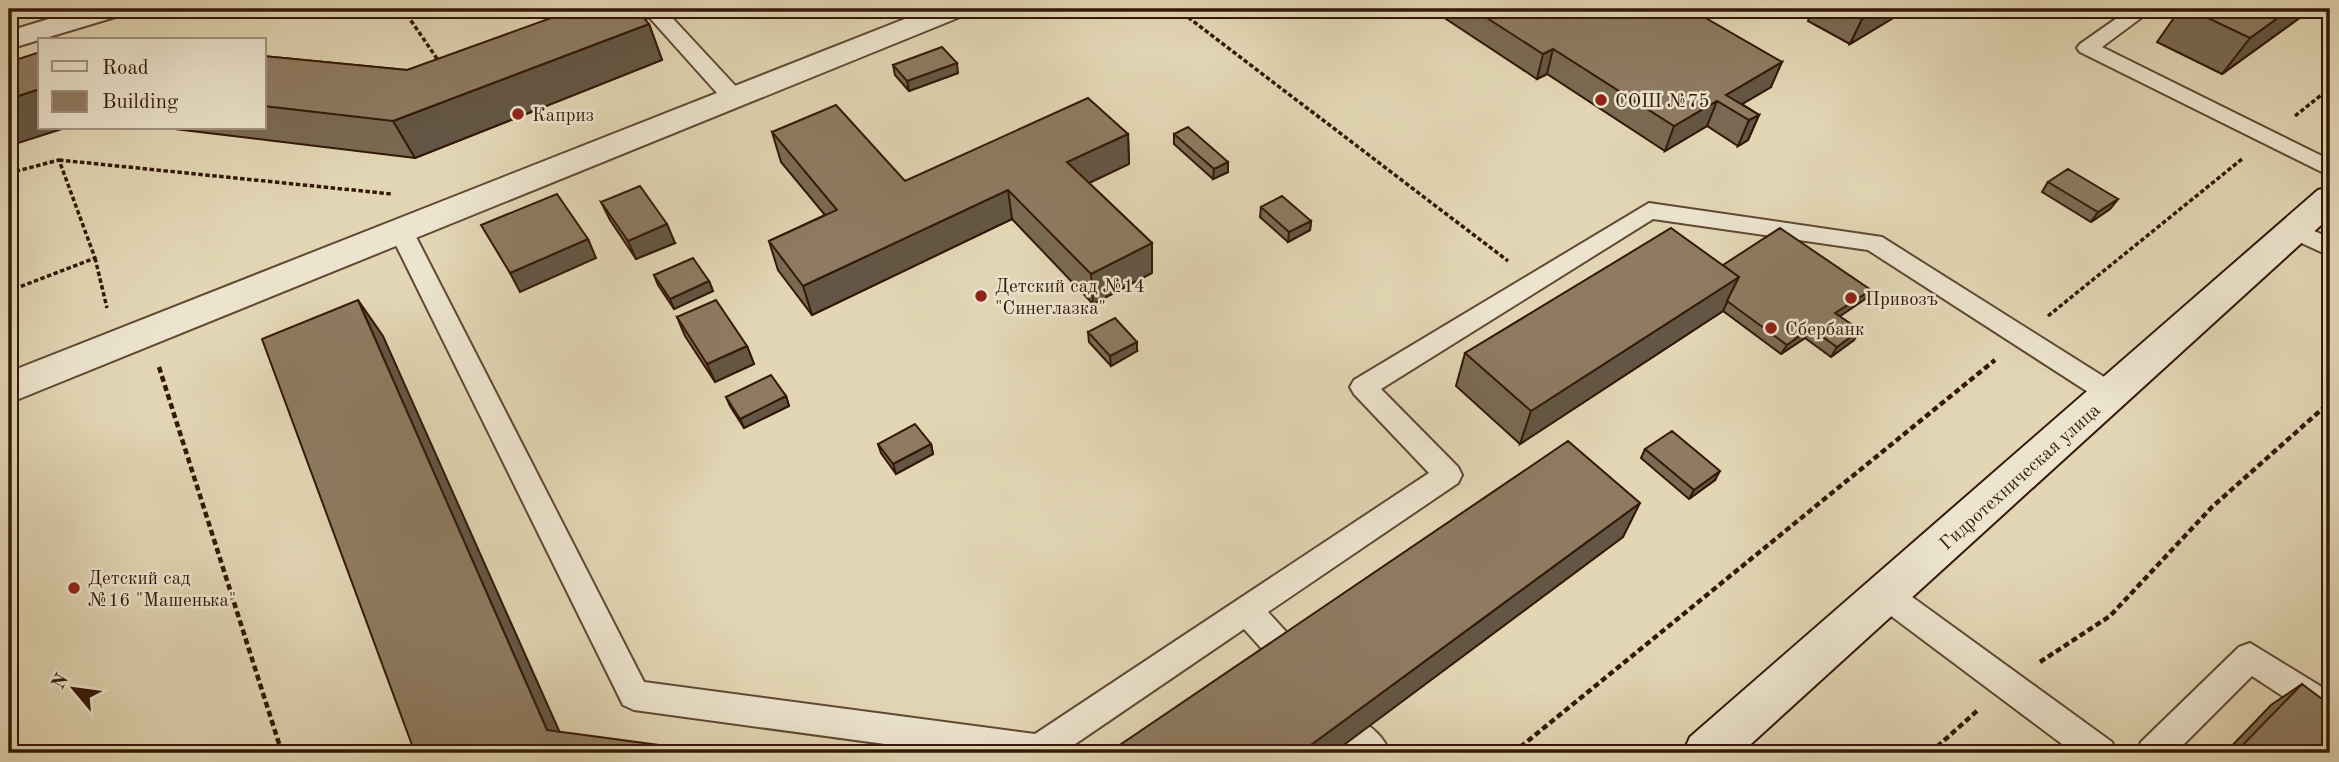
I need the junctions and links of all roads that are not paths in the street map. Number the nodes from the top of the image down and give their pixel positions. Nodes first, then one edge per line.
1 (112, 9) edge
2 (652, 9) edge
3 (955, 9) edge
4 (2143, 9) edge
5 (590, 31) edge
6 (9, 40) edge
7 (734, 97) junction
8 (2330, 169) edge
9 (2330, 198) edge
10 (2294, 230) junction
11 (401, 231) junction
12 (2330, 248) edge
13 (9, 388) edge
14 (2112, 394) junction
15 (1886, 595) junction
16 (1247, 610) junction
17 (1290, 658) edge
18 (2330, 710) edge
19 (1707, 753) edge
20 (2100, 753) edge
21 (2153, 753) edge

1 - 6 street
2 - 5 lane
2 - 7 lane
3 - 7 street
4 - 8 lane
7 - 11 street
9 - 10 street, Гидротехническая улица
10 - 12 lane
10 - 14 street, Гидротехническая улица
11 - 13 street
11 - 16 lane
14 - 15 street, Гидротехническая улица
14 - 16 lane
15 - 19 street, Гидротехническая улица
15 - 20 lane
16 - 17 lane
18 - 21 lane

